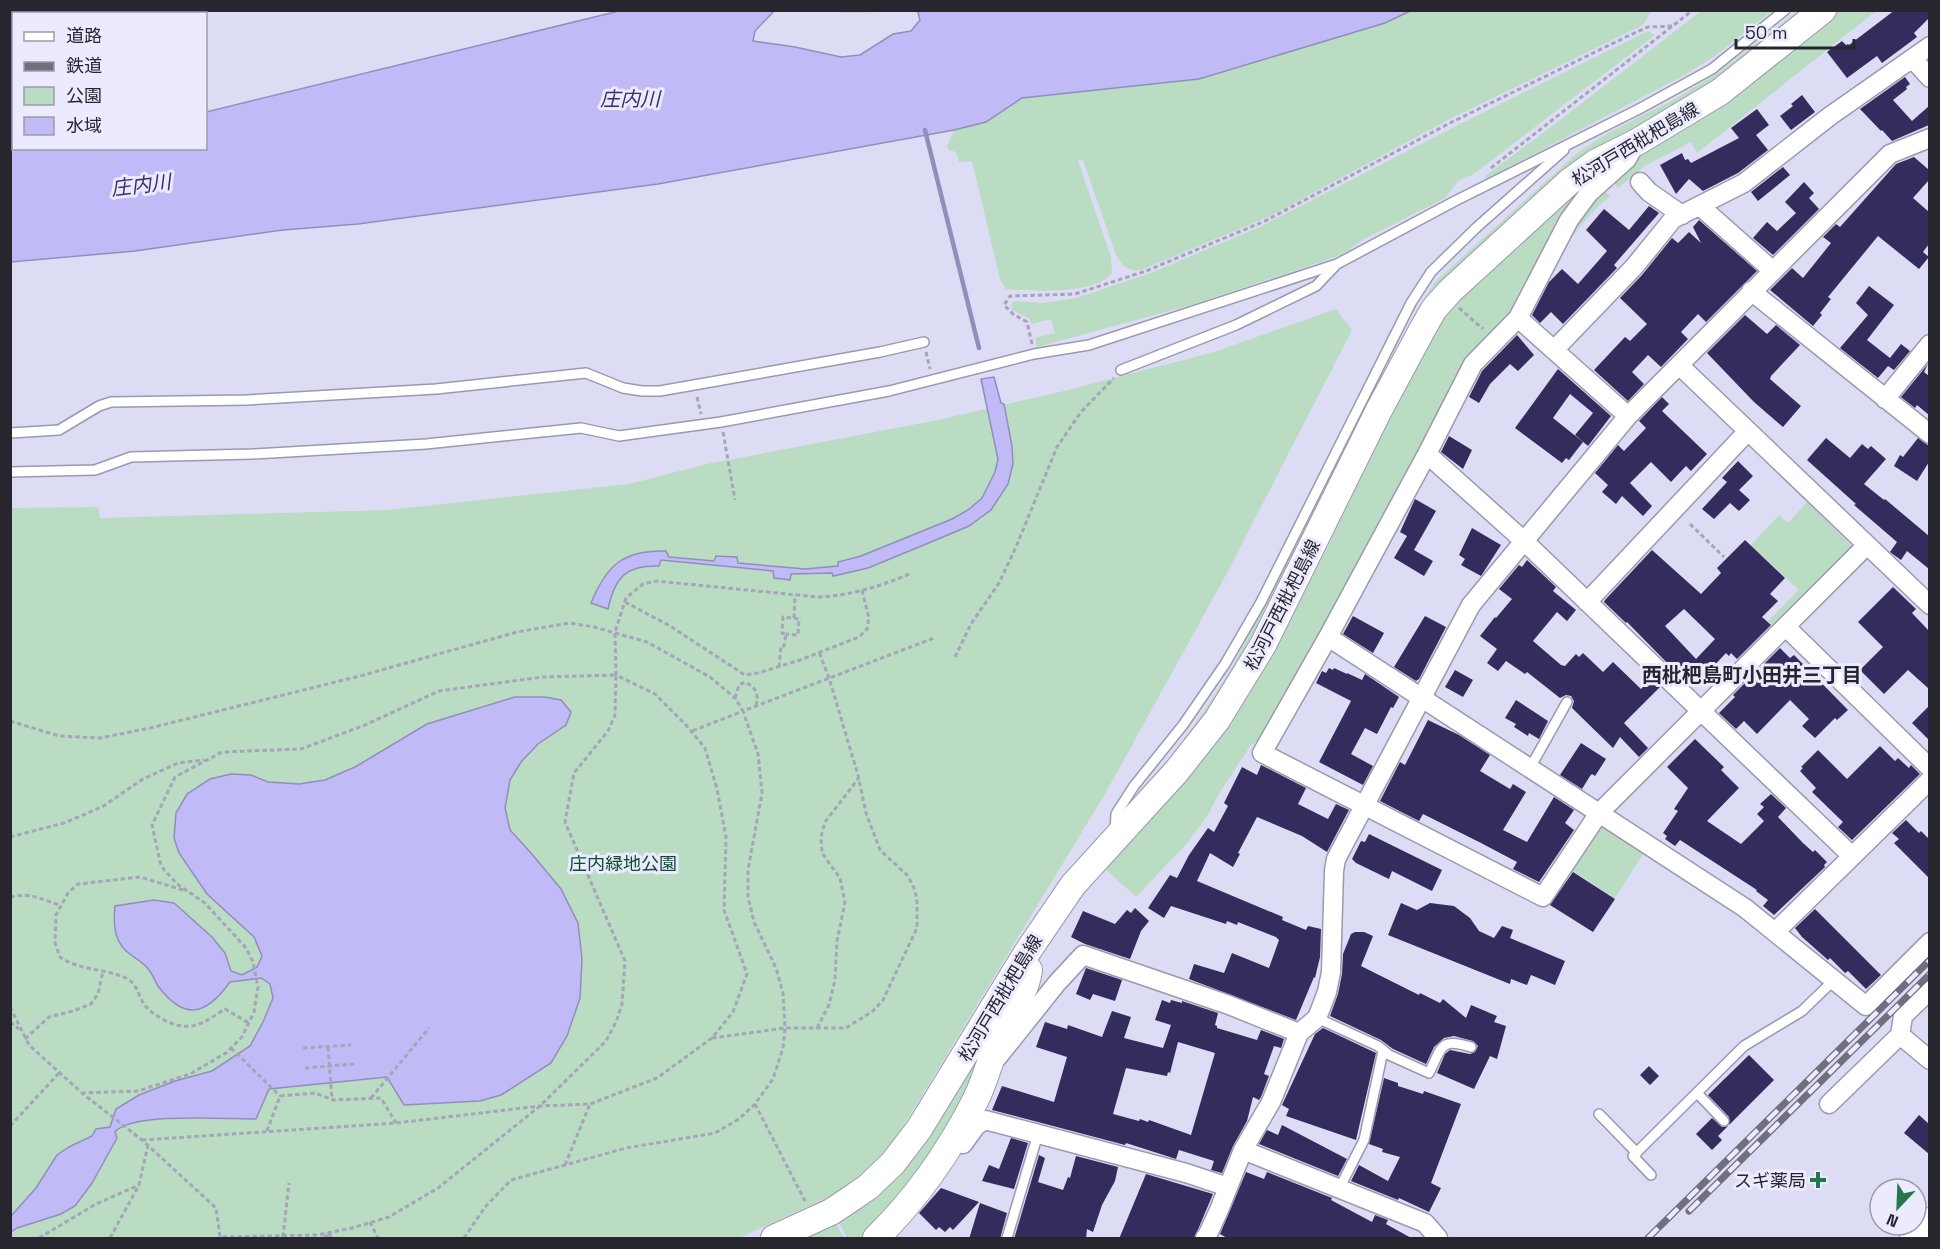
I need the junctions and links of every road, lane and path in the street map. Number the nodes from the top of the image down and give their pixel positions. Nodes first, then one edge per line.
1 (1693, 10) edge
2 (1785, 10) edge
3 (1823, 10) edge
4 (1675, 26) junction
5 (1929, 46) edge
6 (1913, 59) junction
7 (1929, 78) edge
8 (1575, 141) junction
9 (1637, 142) junction
10 (1925, 146) edge
11 (1484, 173) dead end
12 (1640, 182) dead end
13 (1700, 206) junction
14 (1682, 215) junction
15 (1337, 264) junction
16 (1772, 270) junction
17 (1751, 291) junction
18 (1465, 312) dead end
19 (1518, 318) junction
20 (1475, 321) dead end
21 (924, 342) joint
22 (1929, 344) edge
23 (1554, 350) junction
24 (1034, 354) junction
25 (1680, 365) junction
26 (1121, 370) joint
27 (932, 381) junction
28 (694, 385) junction
29 (1885, 399) junction
30 (1628, 416) junction
31 (721, 422) junction
32 (703, 424) junction
33 (1748, 431) junction
34 (10, 433) edge
35 (1929, 434) edge
36 (1427, 454) junction
37 (10, 472) edge
38 (735, 500) dead end
39 (1690, 524) dead end
40 (1524, 541) junction
41 (1867, 545) junction
42 (1724, 557) dead end
43 (912, 573) dead end
44 (862, 590) junction
45 (795, 595) junction
46 (625, 602) junction
47 (1587, 602) junction
48 (1929, 605) edge
49 (794, 618) junction
50 (1785, 627) junction
51 (615, 632) junction
52 (786, 634) junction
53 (1328, 637) junction
54 (934, 638) dead end
55 (819, 652) junction
56 (955, 657) dead end
57 (779, 667) junction
58 (616, 675) junction
59 (745, 675) junction
60 (829, 678) junction
61 (745, 682) junction
62 (735, 698) junction
63 (1421, 698) junction
64 (1568, 702) dead end
65 (756, 706) junction
66 (743, 711) junction
67 (1701, 711) junction
68 (10, 721) edge
69 (692, 731) junction
70 (207, 760) junction
71 (1530, 768) junction
72 (1929, 768) edge
73 (858, 779) junction
74 (1929, 780) edge
75 (1364, 806) junction
76 (1599, 813) junction
77 (10, 837) edge
78 (1114, 838) junction
79 (1852, 856) junction
80 (186, 890) junction
81 (10, 897) edge
82 (61, 905) junction
83 (1775, 932) junction
84 (1929, 942) edge
85 (1026, 954) junction
86 (103, 971) junction
87 (1834, 980) junction
88 (1929, 990) edge
89 (10, 1007) edge
90 (1317, 1018) junction
91 (10, 1022) edge
92 (249, 1023) junction
93 (429, 1028) dead end
94 (785, 1028) junction
95 (817, 1028) junction
96 (20, 1030) junction
97 (1299, 1033) junction
98 (1900, 1035) junction
99 (712, 1038) junction
100 (26, 1040) junction
101 (351, 1045) dead end
102 (328, 1047) junction
103 (1471, 1047) dead end
104 (231, 1048) junction
105 (303, 1048) dead end
106 (1383, 1051) junction
107 (1929, 1060) edge
108 (354, 1064) dead end
109 (330, 1066) junction
110 (305, 1068) dead end
111 (60, 1072) junction
112 (986, 1072) junction
113 (82, 1093) junction
114 (1697, 1093) junction
115 (280, 1096) junction
116 (370, 1099) junction
117 (333, 1100) junction
118 (590, 1104) junction
119 (755, 1104) junction
120 (1829, 1104) dead end
121 (540, 1106) junction
122 (1599, 1114) dead end
123 (1724, 1121) dead end
124 (396, 1123) junction
125 (10, 1126) edge
126 (267, 1131) junction
127 (1038, 1134) junction
128 (142, 1140) junction
129 (148, 1145) junction
130 (1243, 1150) junction
131 (1637, 1153) junction
132 (565, 1165) junction
133 (1650, 1175) dead end
134 (289, 1183) dead end
135 (139, 1185) junction
136 (1228, 1186) junction
137 (921, 1189) junction
138 (1339, 1189) junction
139 (804, 1199) dead end
140 (1929, 1221) edge
141 (370, 1222) junction
142 (329, 1233) junction
143 (1208, 1237) edge
144 (220, 1238) edge
145 (283, 1238) edge
146 (39, 1239) edge
147 (111, 1239) edge
148 (324, 1239) edge
149 (331, 1239) edge
150 (378, 1239) edge
151 (464, 1239) edge
152 (774, 1239) edge
153 (876, 1239) edge
154 (1007, 1239) edge
155 (1438, 1239) edge
156 (1913, 1239) edge

1 - 4 path
2 - 8 lane
3 - 9 main road, 松河戸西枇杷島線
4 - 11 path
4 - 24 path
5 - 6 street
6 - 7 street
6 - 13 street
8 - 15 lane
8 - 78 lane
9 - 19 street
9 - 78 main road, 松河戸西枇杷島線
10 - 16 street
12 - 14 street
13 - 14 street
13 - 16 street
14 - 23 street
15 - 24 lane
15 - 26 lane
16 - 17 street
17 - 25 street
17 - 29 street
18 - 20 path
19 - 23 street
19 - 36 street
21 - 27 path
21 - 28 lane
22 - 29 street
23 - 30 street
24 - 27 lane
25 - 30 street
25 - 33 street
26 - 56 path
27 - 31 lane
28 - 32 path
28 - 34 lane
29 - 35 street
30 - 40 street
31 - 32 lane
31 - 38 path
32 - 37 lane
33 - 41 street
33 - 47 street
36 - 40 street
36 - 53 street
39 - 42 path
40 - 47 street
40 - 63 street
41 - 48 street
41 - 50 street
43 - 44 path
44 - 45 path
44 - 55 path
45 - 46 path
45 - 49 path
46 - 51 path
46 - 59 path
47 - 67 street
49 - 52 path
49 - 52 path
50 - 67 street
50 - 72 street
51 - 58 path
51 - 62 path
51 - 68 path
52 - 57 path
53 - 63 street
53 - 75 street
54 - 60 path
55 - 57 path
55 - 60 path
57 - 59 path
58 - 69 path
58 - 70 path
58 - 121 path
59 - 61 path
60 - 65 path
60 - 73 path
61 - 62 path
61 - 65 path
62 - 66 path
63 - 71 street
63 - 75 street
64 - 71 lane
65 - 66 path
66 - 69 path
66 - 94 path
67 - 76 street
67 - 79 street
69 - 99 path
70 - 77 path
70 - 80 path
71 - 76 street
73 - 95 path
73 - 95 path
74 - 79 street
75 - 76 street
75 - 90 street
76 - 83 street
78 - 85 main road, 松河戸西枇杷島線
79 - 83 street
80 - 82 path
80 - 92 path
81 - 82 path
82 - 86 path
83 - 87 street
84 - 87 street
85 - 112 main road
85 - 152 main road, 松河戸西枇杷島線
86 - 92 path
86 - 100 path
87 - 114 lane
88 - 98 street
89 - 96 path
90 - 97 street
90 - 106 lane
91 - 96 path
92 - 104 path
93 - 116 path
94 - 95 path
94 - 99 path
94 - 119 path
96 - 100 path
97 - 112 street
97 - 130 street
98 - 107 street
98 - 120 street
99 - 118 path
100 - 111 path
101 - 102 path
102 - 105 path
102 - 109 path
103 - 106 lane
104 - 113 path
104 - 115 path
106 - 138 lane
108 - 109 path
109 - 110 path
109 - 117 path
111 - 113 path
111 - 125 path
112 - 137 main road
113 - 128 path
114 - 123 lane
114 - 131 lane
115 - 117 path
115 - 126 path
116 - 117 path
116 - 124 path
118 - 121 path
118 - 132 path
119 - 132 path
119 - 139 path
121 - 124 path
121 - 141 path
122 - 131 lane
124 - 126 path
126 - 128 path
127 - 136 street
127 - 137 street
127 - 154 lane
128 - 129 path
129 - 135 path
129 - 144 path
130 - 136 street
130 - 138 street
131 - 133 lane
132 - 151 path
134 - 145 path
135 - 146 path
135 - 147 path
136 - 143 street
137 - 153 main road
138 - 155 street
140 - 156 main road
141 - 142 path
141 - 150 path
142 - 145 path
142 - 148 path
142 - 149 path
144 - 145 path

